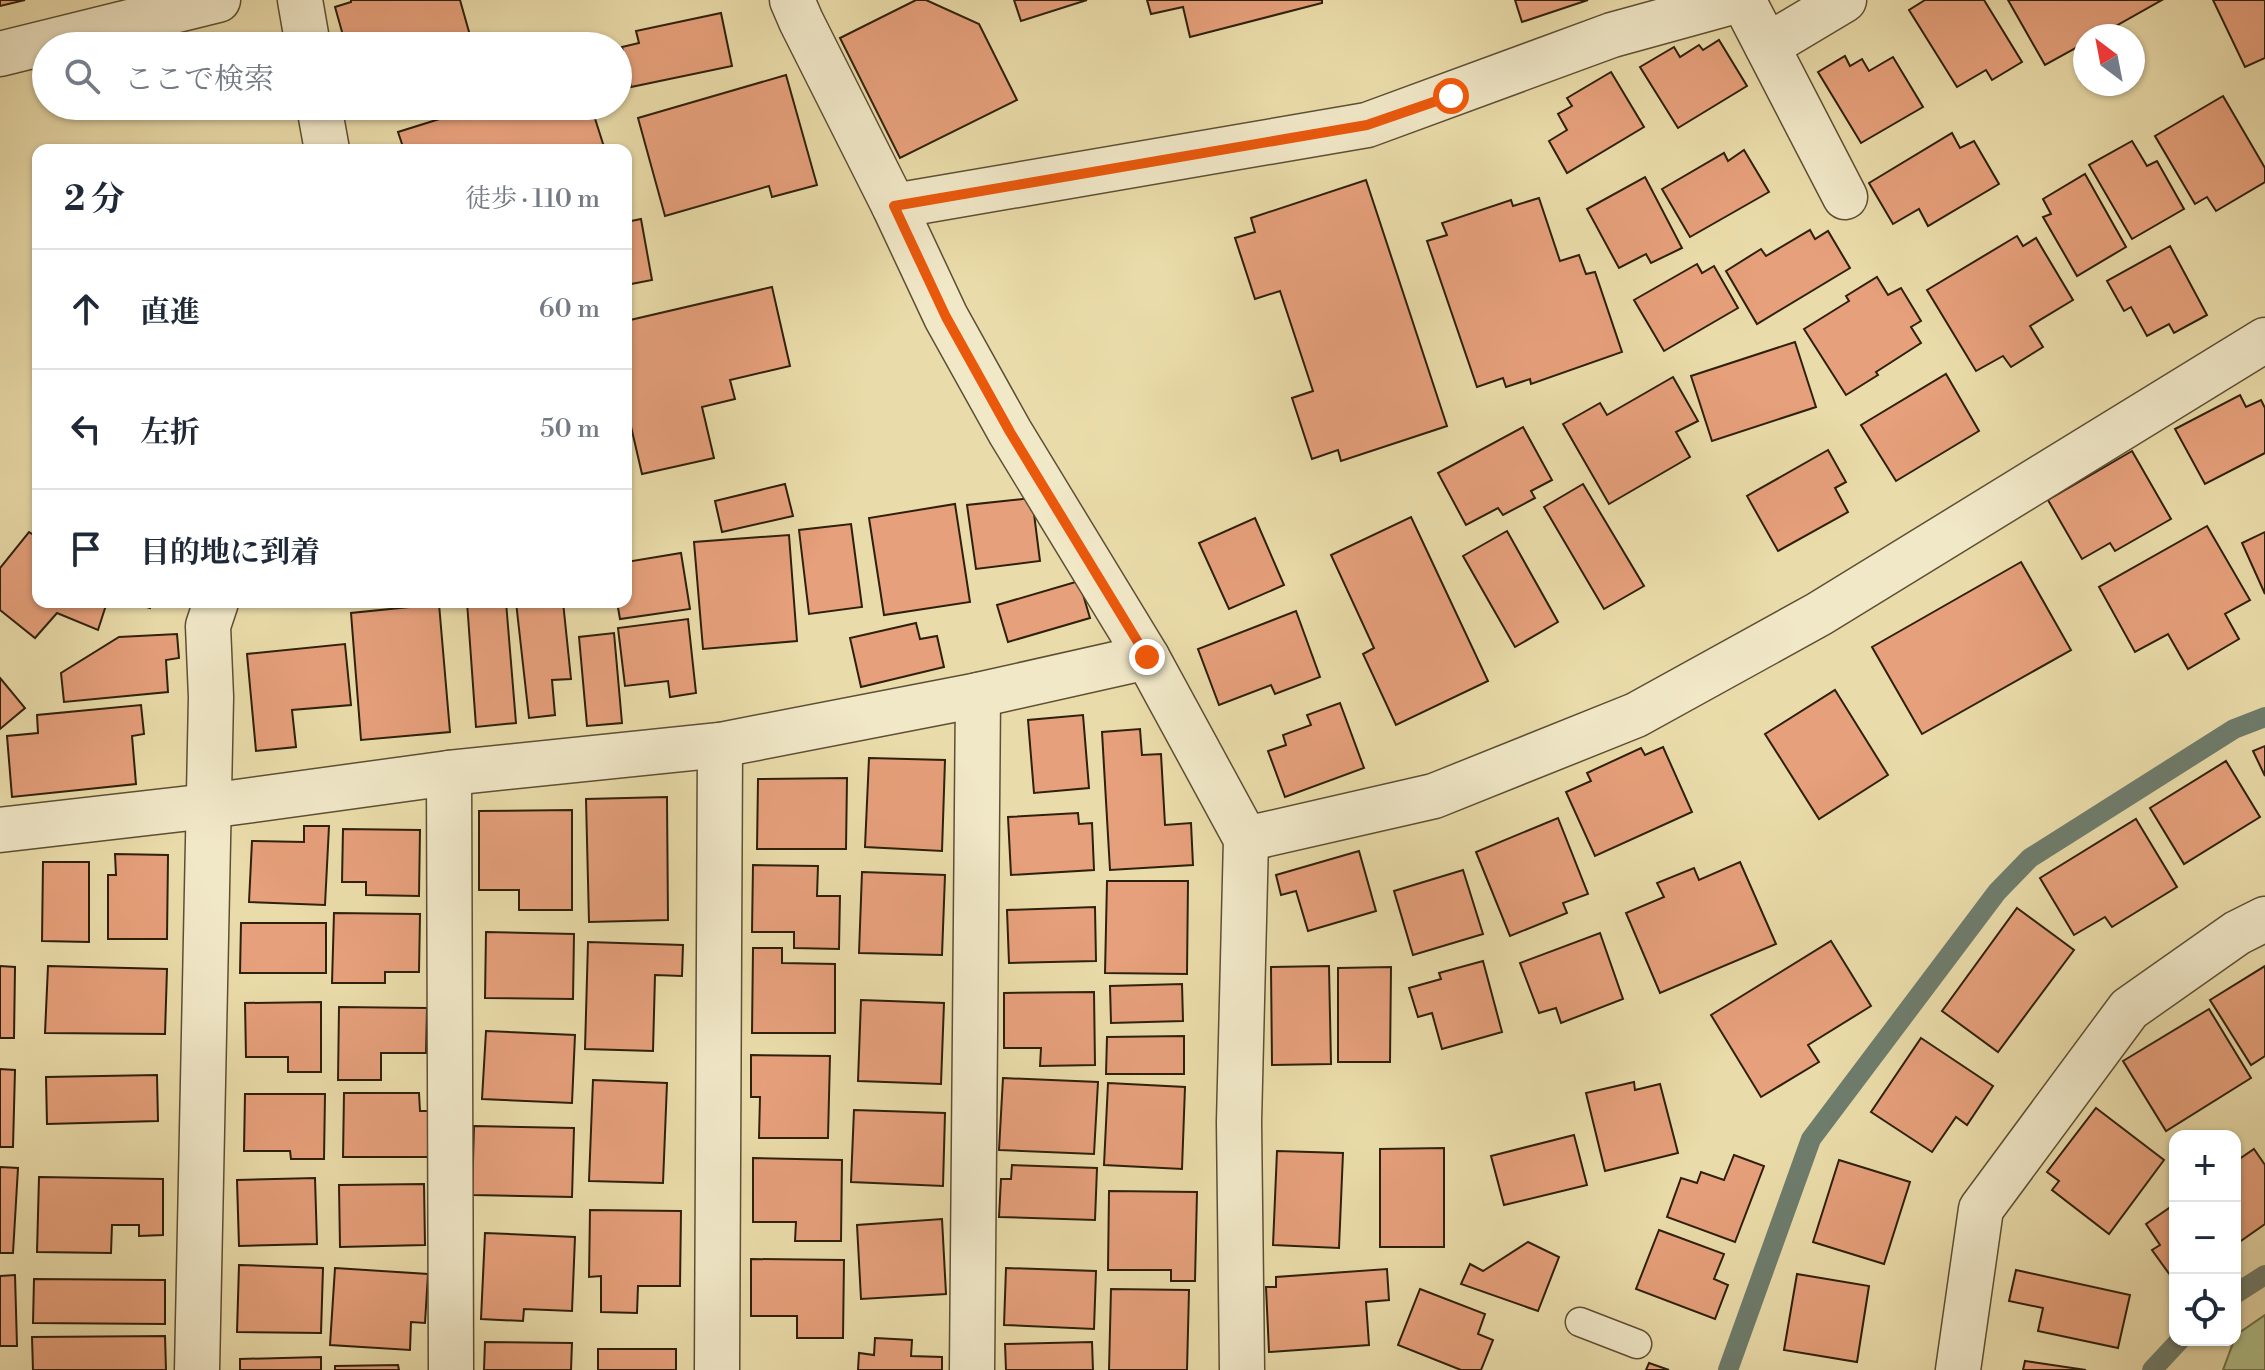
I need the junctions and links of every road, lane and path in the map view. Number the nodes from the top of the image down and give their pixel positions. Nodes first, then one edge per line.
1 (218, 0) edge
2 (300, 0) edge
3 (792, 0) edge
4 (1741, 0) edge
5 (1844, 0) edge
6 (89, 32) edge
7 (306, 32) edge
8 (32, 46) edge
9 (1767, 46) junction
10 (0, 54) edge
11 (322, 120) edge
12 (326, 144) edge
13 (1845, 197) dead end
14 (894, 206) junction
15 (2265, 340) edge
16 (214, 608) edge
17 (1147, 657) junction
18 (978, 695) junction
19 (720, 745) junction
20 (449, 773) junction
21 (208, 806) junction
22 (0, 830) edge
23 (1246, 839) junction
24 (2265, 919) edge
25 (1580, 1322) dead end
26 (1637, 1344) dead end
27 (197, 1370) edge
28 (451, 1370) edge
29 (717, 1370) edge
30 (972, 1370) edge
31 (1242, 1370) edge
32 (1958, 1370) edge

1 - 6 street
2 - 7 street
3 - 14 street
4 - 9 street
4 - 14 street
5 - 9 street
8 - 10 street
9 - 13 street
11 - 12 street
14 - 17 street
15 - 23 street
16 - 21 street
17 - 18 street
17 - 23 street
18 - 19 street
18 - 30 street
19 - 20 street
19 - 29 street
20 - 21 street
20 - 28 street
21 - 22 street
21 - 27 street
23 - 31 street
24 - 32 street
25 - 26 lane

